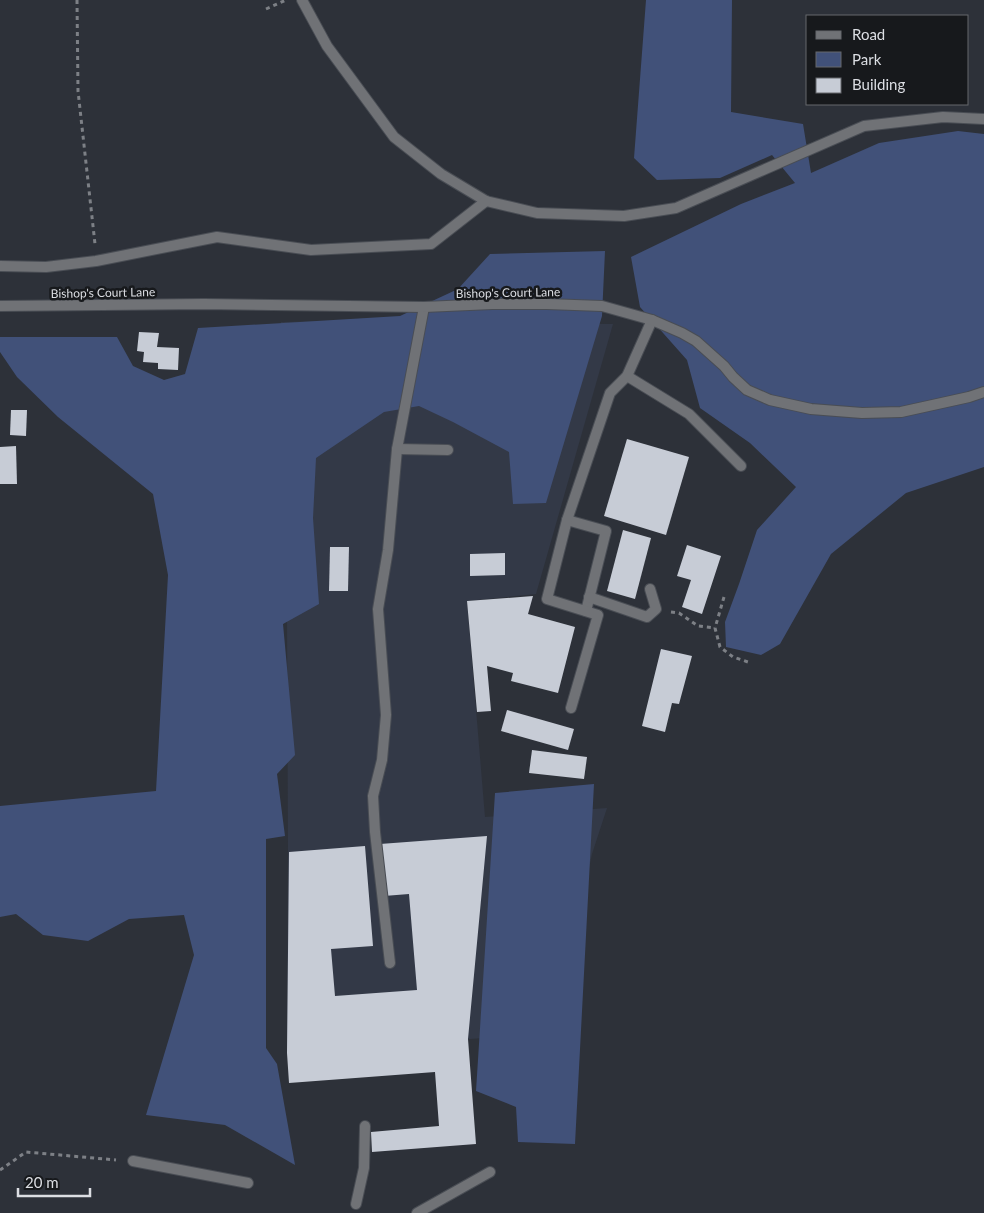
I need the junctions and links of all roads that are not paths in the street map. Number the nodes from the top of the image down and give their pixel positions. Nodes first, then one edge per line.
1 (302, 0) edge
2 (984, 119) edge
3 (486, 201) junction
4 (0, 266) edge
5 (0, 306) edge
6 (424, 308) junction
7 (652, 320) junction
8 (627, 376) junction
9 (984, 392) edge
10 (397, 448) junction
11 (448, 450) dead end
12 (740, 466) dead end
13 (567, 520) junction
14 (650, 589) dead end
15 (589, 597) junction
16 (586, 611) junction
17 (571, 708) dead end
18 (390, 963) dead end
19 (365, 1126) dead end
20 (133, 1161) road end
21 (490, 1172) dead end
22 (248, 1183) dead end
23 (356, 1204) dead end
24 (417, 1213) edge

1 - 3 street
2 - 3 street
3 - 4 street
5 - 6 street, Bishop's Court Lane
6 - 7 street, Bishop's Court Lane
6 - 10 street
7 - 8 street
7 - 9 street, Bishop's Court Lane
8 - 12 street
8 - 13 street
10 - 11 street
10 - 18 street
13 - 15 street
13 - 16 street
14 - 15 street
15 - 16 street
16 - 17 street
19 - 23 street
20 - 22 street
21 - 24 street

